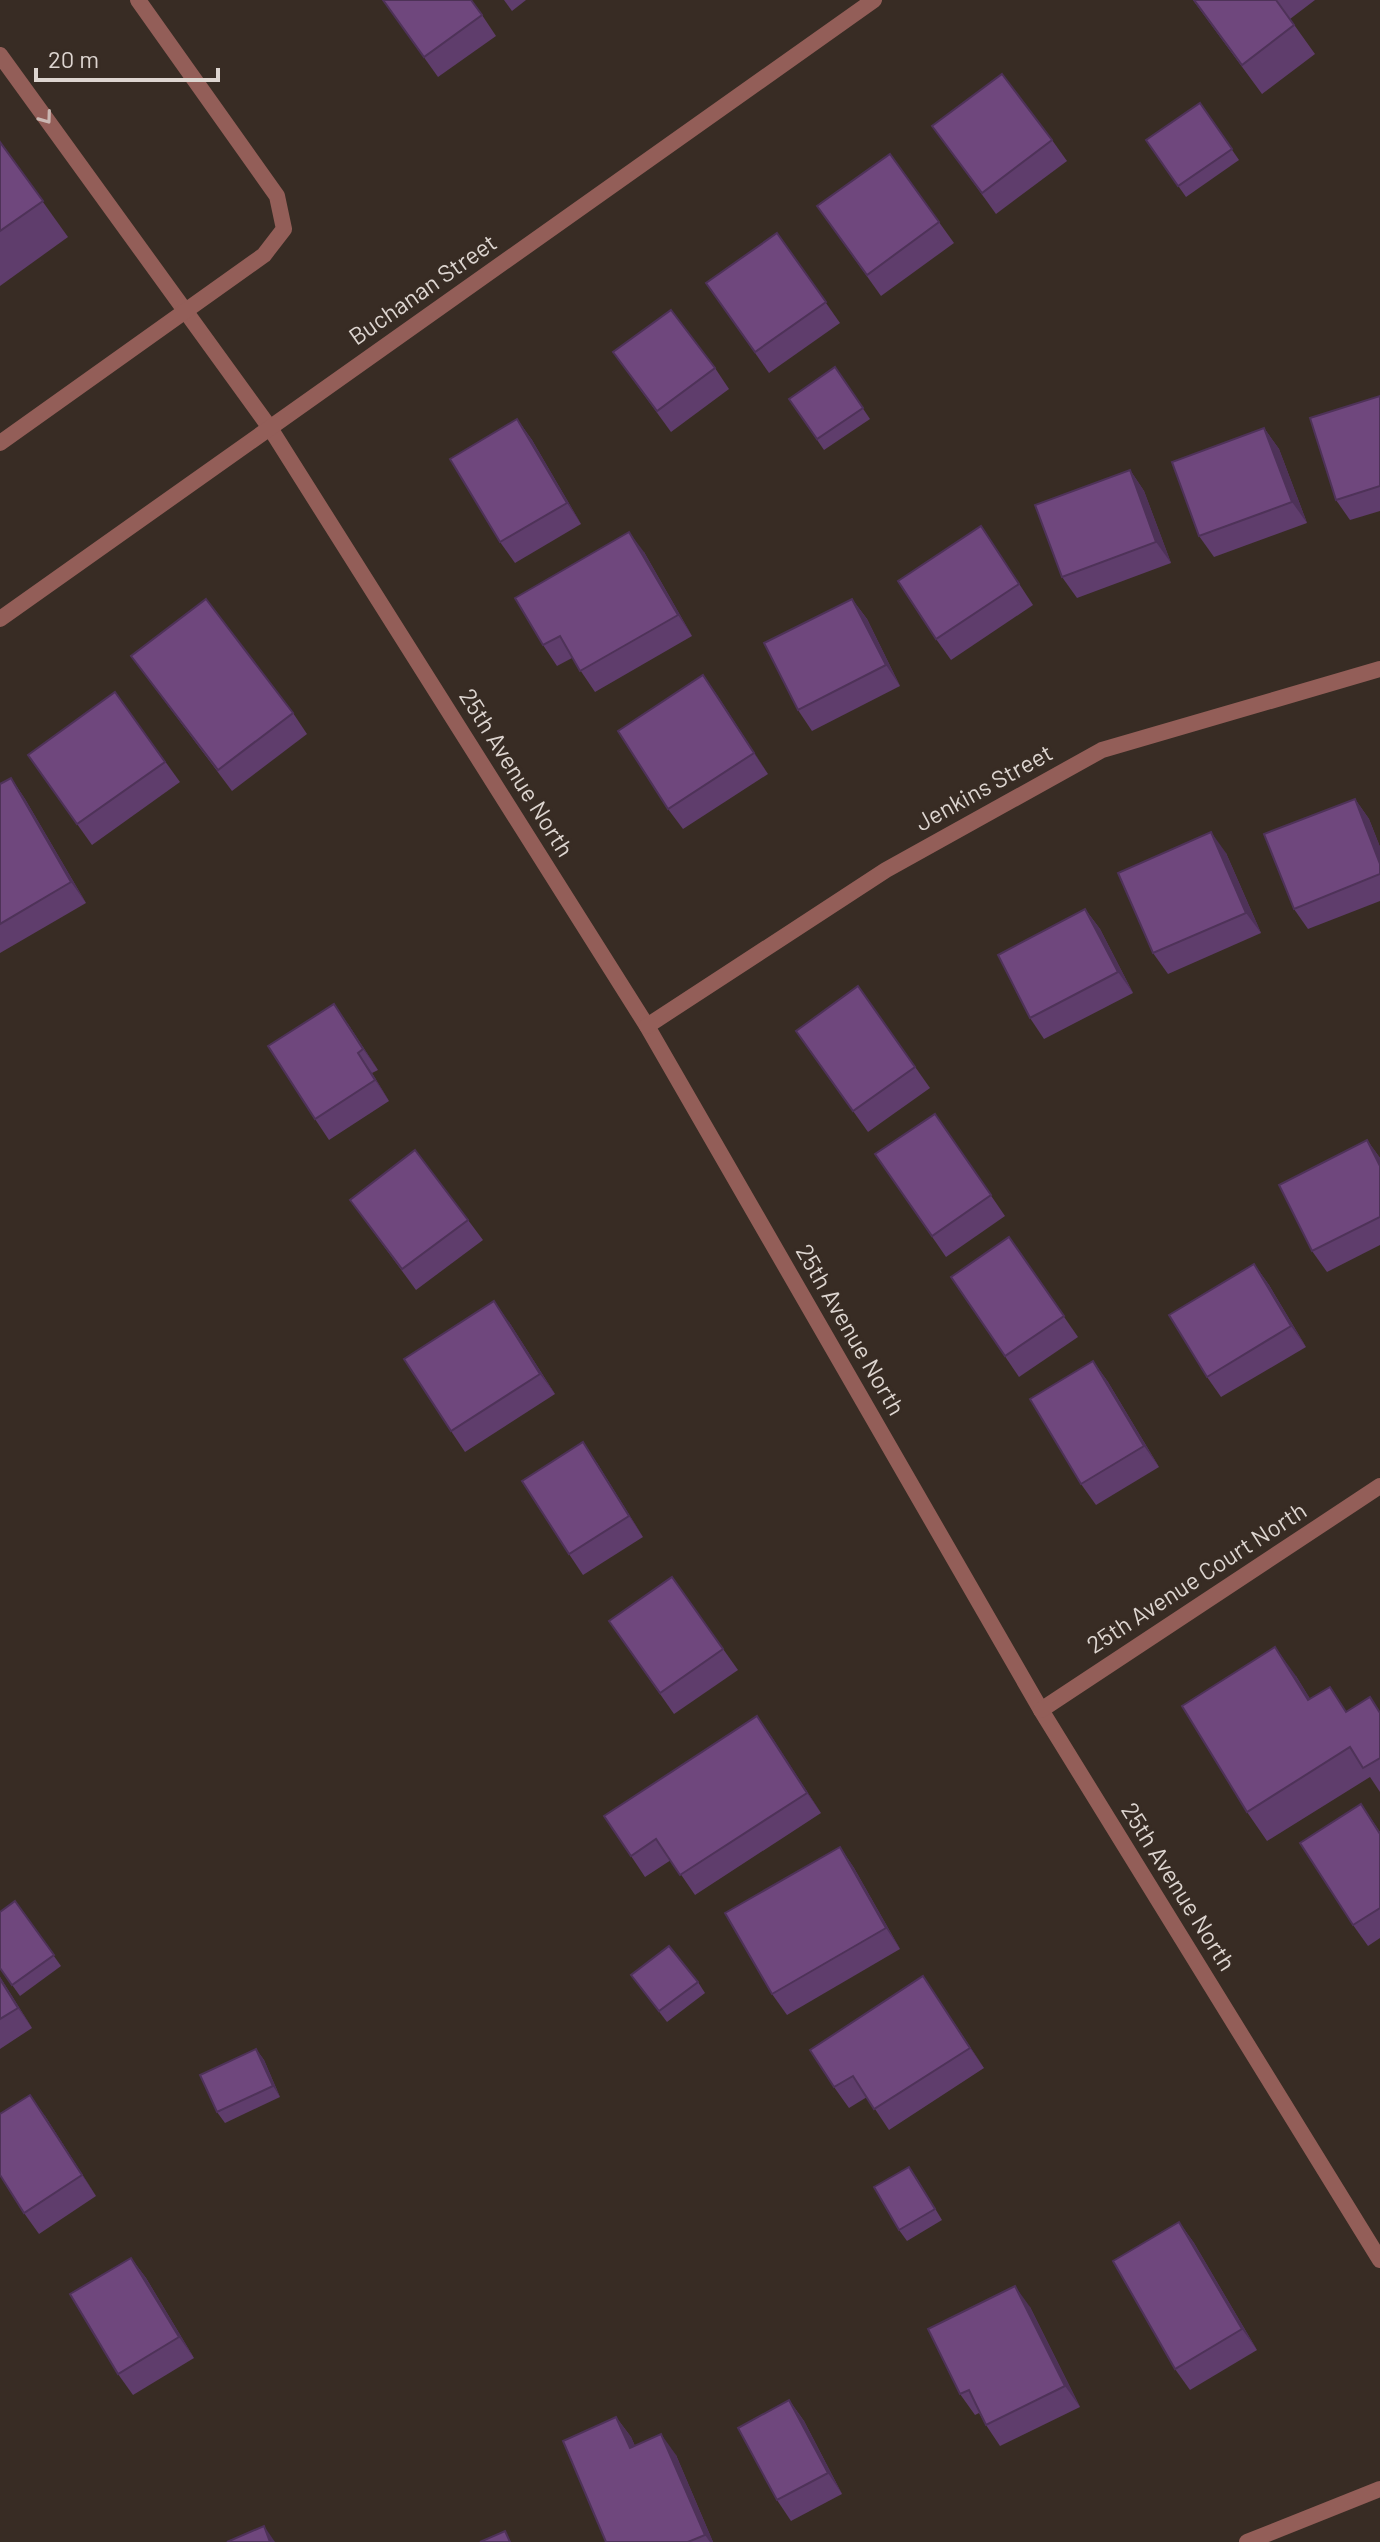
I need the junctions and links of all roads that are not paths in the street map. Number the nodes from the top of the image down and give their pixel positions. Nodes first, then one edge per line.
1 (138, 0) edge
2 (874, 0) edge
3 (0, 55) edge
4 (185, 308) junction
5 (270, 428) junction
6 (0, 443) edge
7 (0, 619) edge
8 (1380, 669) edge
9 (647, 1026) junction
10 (1380, 1486) edge
11 (1041, 1710) junction
12 (1374, 2236) edge
13 (1380, 2260) edge
14 (1380, 2489) edge
15 (1247, 2542) edge

1 - 4 street
2 - 5 street, Buchanan Street
3 -> 4 street, 25th Avenue North
4 - 5 street, 25th Avenue North
4 - 6 street
5 - 7 street, Buchanan Street
5 - 9 street, 25th Avenue North
8 - 9 street, Jenkins Street
9 - 11 street, 25th Avenue North
10 - 11 street, 25th Avenue Court North
11 - 12 street, 25th Avenue North
12 - 13 street, 25th Avenue North
14 - 15 street

